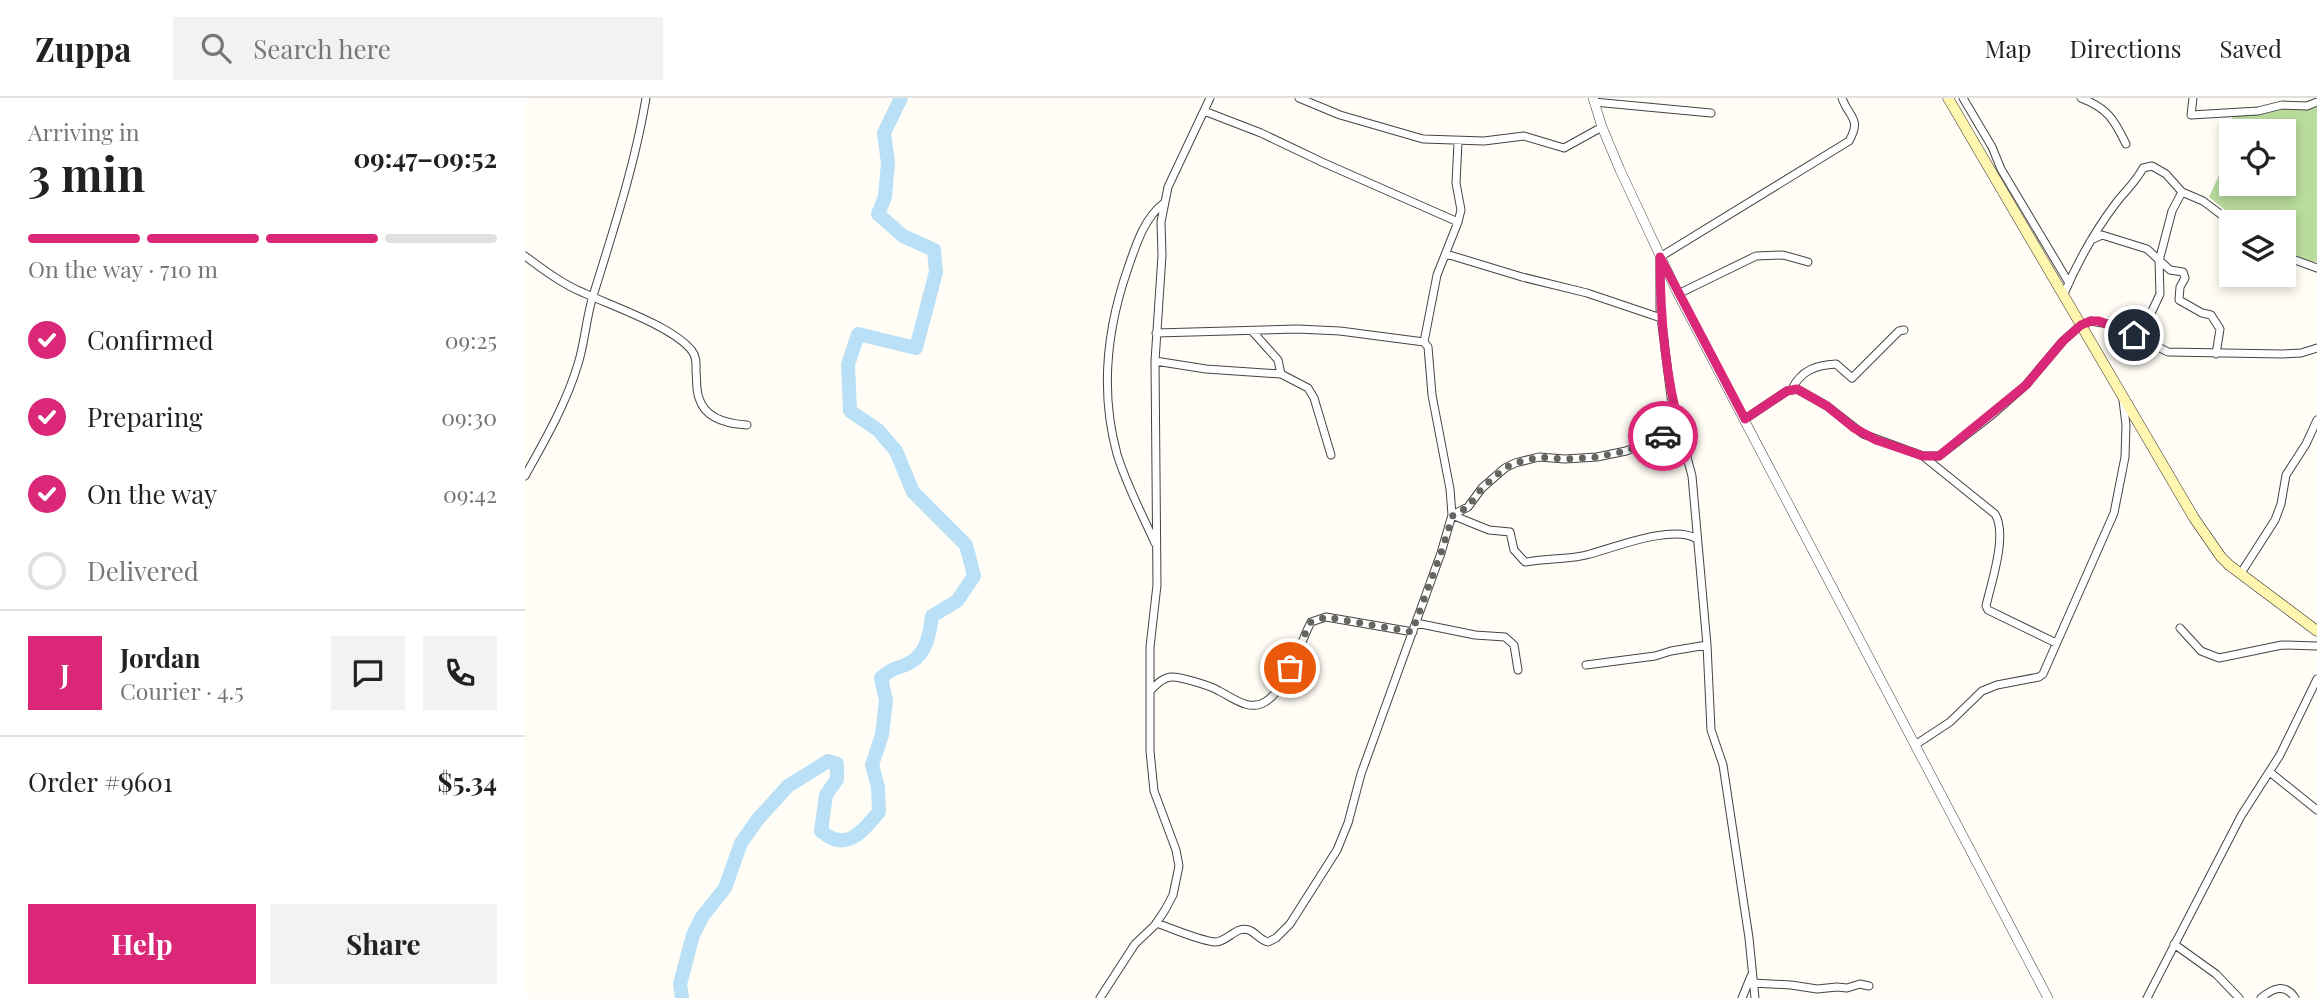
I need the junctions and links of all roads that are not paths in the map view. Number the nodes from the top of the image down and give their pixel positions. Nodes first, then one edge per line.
1 (646, 98) edge
2 (1210, 98) edge
3 (1299, 98) edge
4 (1842, 98) edge
5 (1963, 98) edge
6 (2081, 98) edge
7 (2193, 98) edge
8 (1950, 99) edge
9 (1594, 100) edge
10 (2317, 102) edge
11 (1204, 111) junction
12 (1711, 113) dead end
13 (1602, 127) junction
14 (1458, 142) junction
15 (2126, 144) dead end
16 (2182, 192) junction
17 (1164, 203) junction
18 (2219, 213) edge
19 (1458, 222) junction
20 (2090, 240) junction
21 (1446, 254) junction
22 (525, 256) edge
23 (1660, 257) junction
24 (2296, 260) edge
25 (2159, 261) junction
26 (1808, 262) dead end
27 (2317, 268) edge
28 (2069, 283) junction
29 (1678, 294) junction
30 (2063, 296) junction
31 (593, 297) junction
32 (1661, 318) junction
33 (2081, 325) junction
34 (1904, 330) dead end
35 (1252, 331) junction
36 (1156, 333) junction
37 (2134, 335) junction
38 (1424, 342) junction
39 (2317, 348) edge
40 (2215, 354) junction
41 (1155, 361) junction
42 (1281, 374) junction
43 (1793, 389) junction
44 (2123, 399) junction
45 (1745, 419) junction
46 (2317, 420) edge
47 (747, 425) dead end
48 (1680, 429) junction
49 (1331, 455) dead end
50 (1923, 456) junction
51 (525, 476) edge
52 (1453, 515) junction
53 (1697, 539) junction
54 (1156, 547) junction
55 (2241, 573) junction
56 (1416, 623) junction
57 (2180, 628) dead end
58 (2317, 631) edge
59 (1412, 632) junction
60 (2056, 643) junction
61 (1707, 645) junction
62 (2317, 646) edge
63 (1586, 665) dead end
64 (1518, 670) dead end
65 (2317, 679) edge
66 (1150, 691) junction
67 (1915, 745) junction
68 (2270, 773) junction
69 (2317, 810) edge
70 (1156, 923) junction
71 (2174, 944) junction
72 (1752, 973) junction
73 (1753, 983) junction
74 (1869, 986) dead end
75 (1100, 998) edge
76 (1742, 998) edge
77 (1755, 998) edge
78 (2048, 998) edge
79 (2147, 998) edge
80 (2239, 998) edge
81 (2261, 998) edge
82 (2295, 998) edge

1 - 31 street
2 - 11 street
3 - 14 street
4 - 23 street
5 - 28 street
6 - 15 street
7 - 10 street
8 - 30 main road
9 - 12 street
9 - 13 street
11 - 17 street
11 - 19 street
13 - 14 street
13 - 23 street
14 - 19 street
16 - 18 street
16 - 20 street
16 - 25 street
17 - 36 street
17 - 54 street
19 - 21 street
20 - 25 street
20 - 28 street
21 - 32 street
21 - 38 street
22 - 31 street
23 - 29 street
23 - 32 street
24 - 27 street
25 - 37 street
25 - 40 street
26 - 29 street
28 - 30 street
29 - 45 street
30 - 33 main road
31 - 47 street
31 - 51 street
32 - 48 street
33 - 37 street
33 - 44 main road
33 - 50 street
34 - 43 street
35 - 36 street
35 - 38 street
35 - 42 street
36 - 41 street
37 - 40 street
38 - 52 street
39 - 40 street
41 - 42 street
41 - 54 street
42 - 49 street
43 - 45 street
43 - 50 street
44 - 55 main road
44 - 60 street
45 - 67 street
46 - 55 street
48 - 52 street
48 - 53 street
50 - 60 street
52 - 53 street
52 - 56 street
53 - 61 street
54 - 66 street
55 - 58 main road
56 - 59 street
56 - 64 street
57 - 62 street
59 - 66 street
59 - 70 street
60 - 67 street
61 - 63 street
61 - 72 street
65 - 68 street
66 - 70 street
67 - 78 street
68 - 69 street
68 - 71 street
70 - 75 street
71 - 79 street
71 - 80 street
72 - 73 street
72 - 76 street
73 - 74 street
73 - 77 street
81 - 82 street

